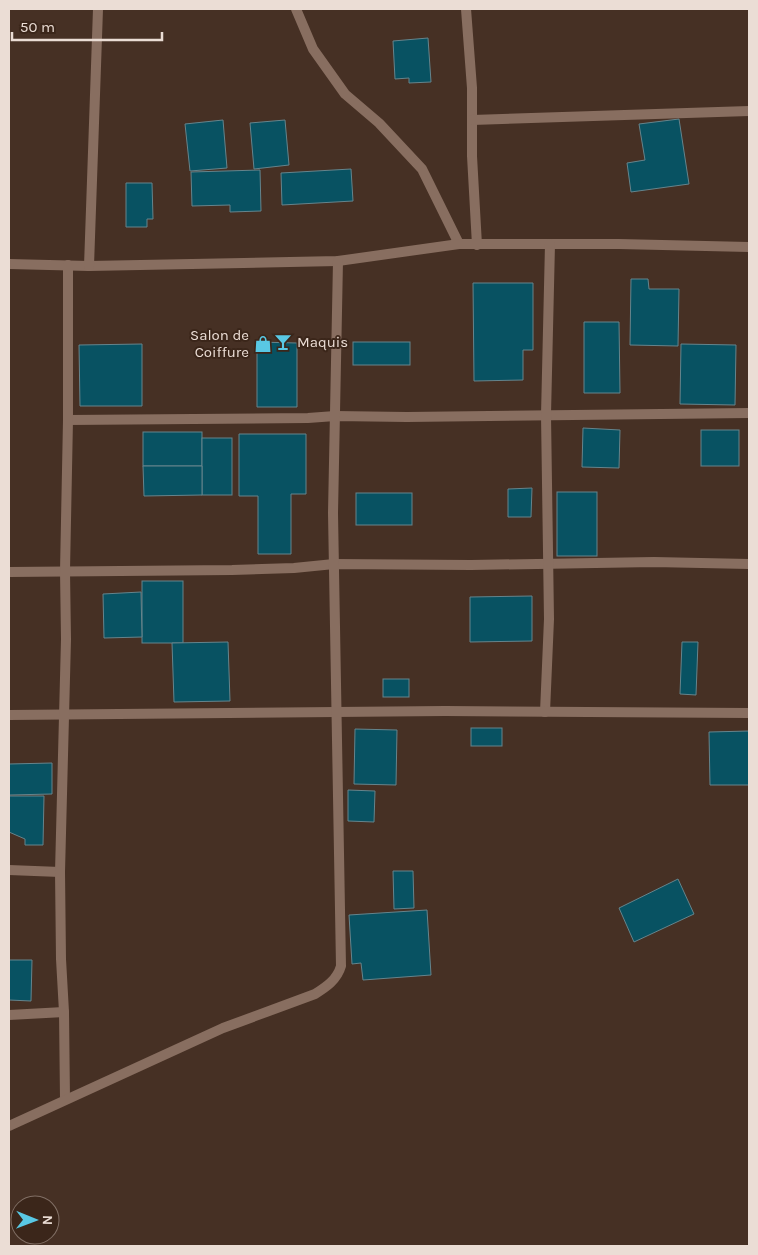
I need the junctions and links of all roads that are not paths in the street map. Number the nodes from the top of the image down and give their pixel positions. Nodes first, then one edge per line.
1 (98, 9) edge
2 (296, 9) edge
3 (466, 9) edge
4 (749, 111) edge
5 (472, 120) junction
6 (459, 244) junction
7 (550, 244) junction
8 (477, 246) junction
9 (749, 247) edge
10 (338, 261) junction
11 (9, 264) edge
12 (68, 265) junction
13 (89, 266) junction
14 (749, 412) edge
15 (546, 415) junction
16 (335, 416) junction
17 (68, 420) junction
18 (548, 563) junction
19 (334, 564) junction
20 (749, 564) edge
21 (65, 571) junction
22 (9, 572) edge
23 (336, 712) junction
24 (545, 712) junction
25 (749, 713) edge
26 (9, 715) edge
27 (65, 715) junction
28 (9, 870) edge
29 (60, 872) junction
30 (64, 1012) junction
31 (9, 1015) edge
32 (65, 1099) junction
33 (9, 1126) edge

1 - 13 street
2 - 6 street
3 - 5 street
4 - 5 street
5 - 8 street
6 - 8 street
6 - 10 street
7 - 8 street
7 - 9 street
7 - 15 street
10 - 13 street
10 - 16 street
11 - 12 street
12 - 13 street
12 - 17 street
14 - 15 street
15 - 16 street
15 - 18 street
16 - 17 street
16 - 19 street
17 - 21 street
18 - 19 street
18 - 20 street
18 - 24 street
19 - 21 street
19 - 23 street
21 - 22 street
21 - 27 street
23 - 24 street
23 - 27 street
23 - 32 street
24 - 25 street
26 - 27 street
27 - 29 street
28 - 29 street
29 - 30 street
30 - 31 street
30 - 32 street
32 - 33 street

